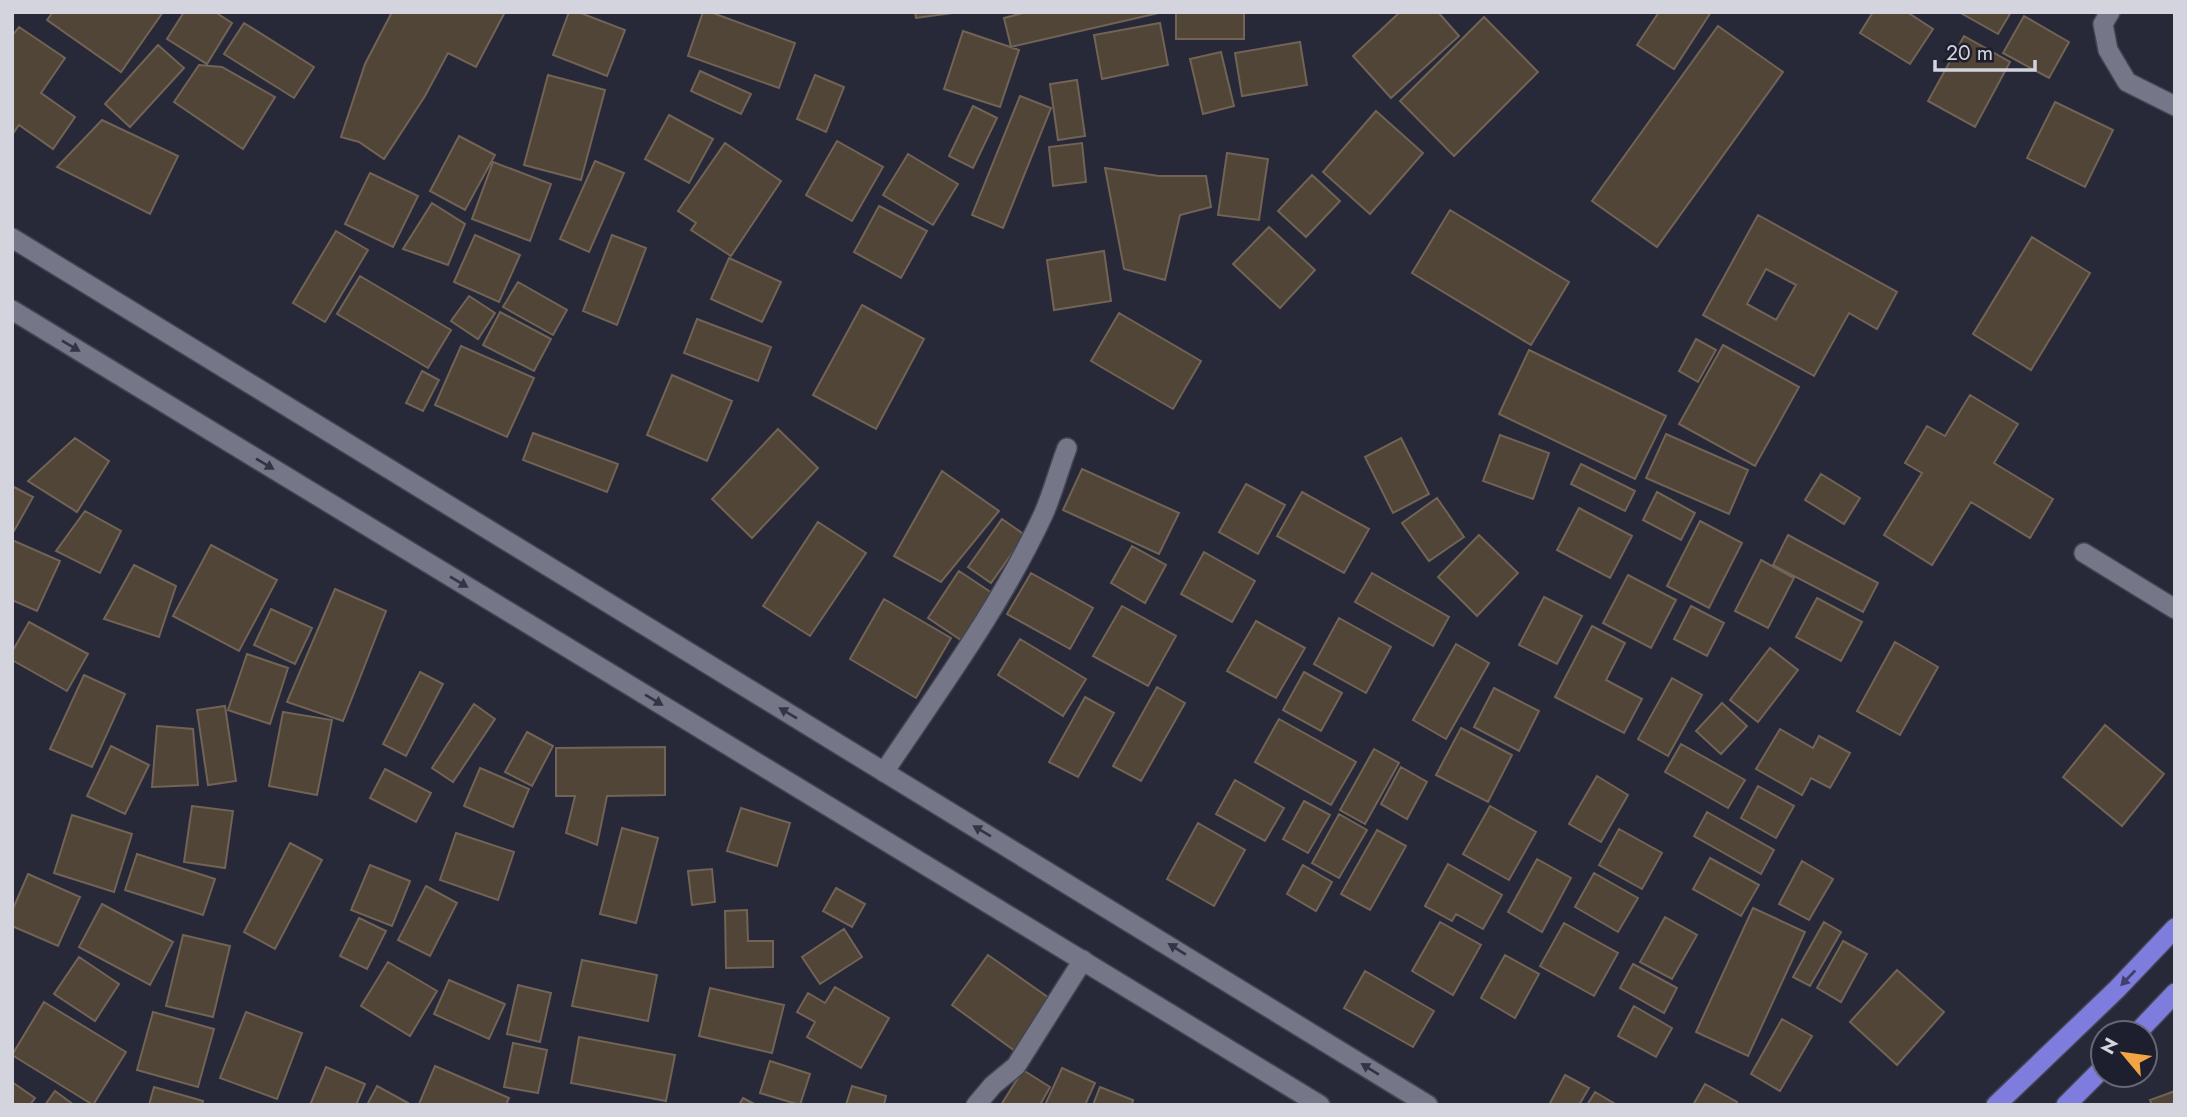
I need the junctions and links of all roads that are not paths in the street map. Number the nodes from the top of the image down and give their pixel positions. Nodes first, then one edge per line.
1 (2110, 12) edge
2 (2175, 106) edge
3 (12, 238) edge
4 (12, 310) edge
5 (1067, 448) dead end
6 (2084, 553) dead end
7 (2175, 609) edge
8 (884, 772) junction
9 (2175, 928) edge
10 (1083, 960) junction
11 (2175, 993) edge
12 (2150, 1019) edge
13 (2089, 1083) edge
14 (2071, 1103) edge
15 (976, 1105) edge
16 (1320, 1105) edge
17 (1428, 1105) edge
18 (1996, 1105) edge

1 - 2 street
8 -> 3 street
4 -> 10 street
5 - 8 street
6 - 7 street
17 -> 8 street
9 -> 18 highway
10 - 15 street
10 - 16 street
11 - 12 highway
13 - 14 highway

